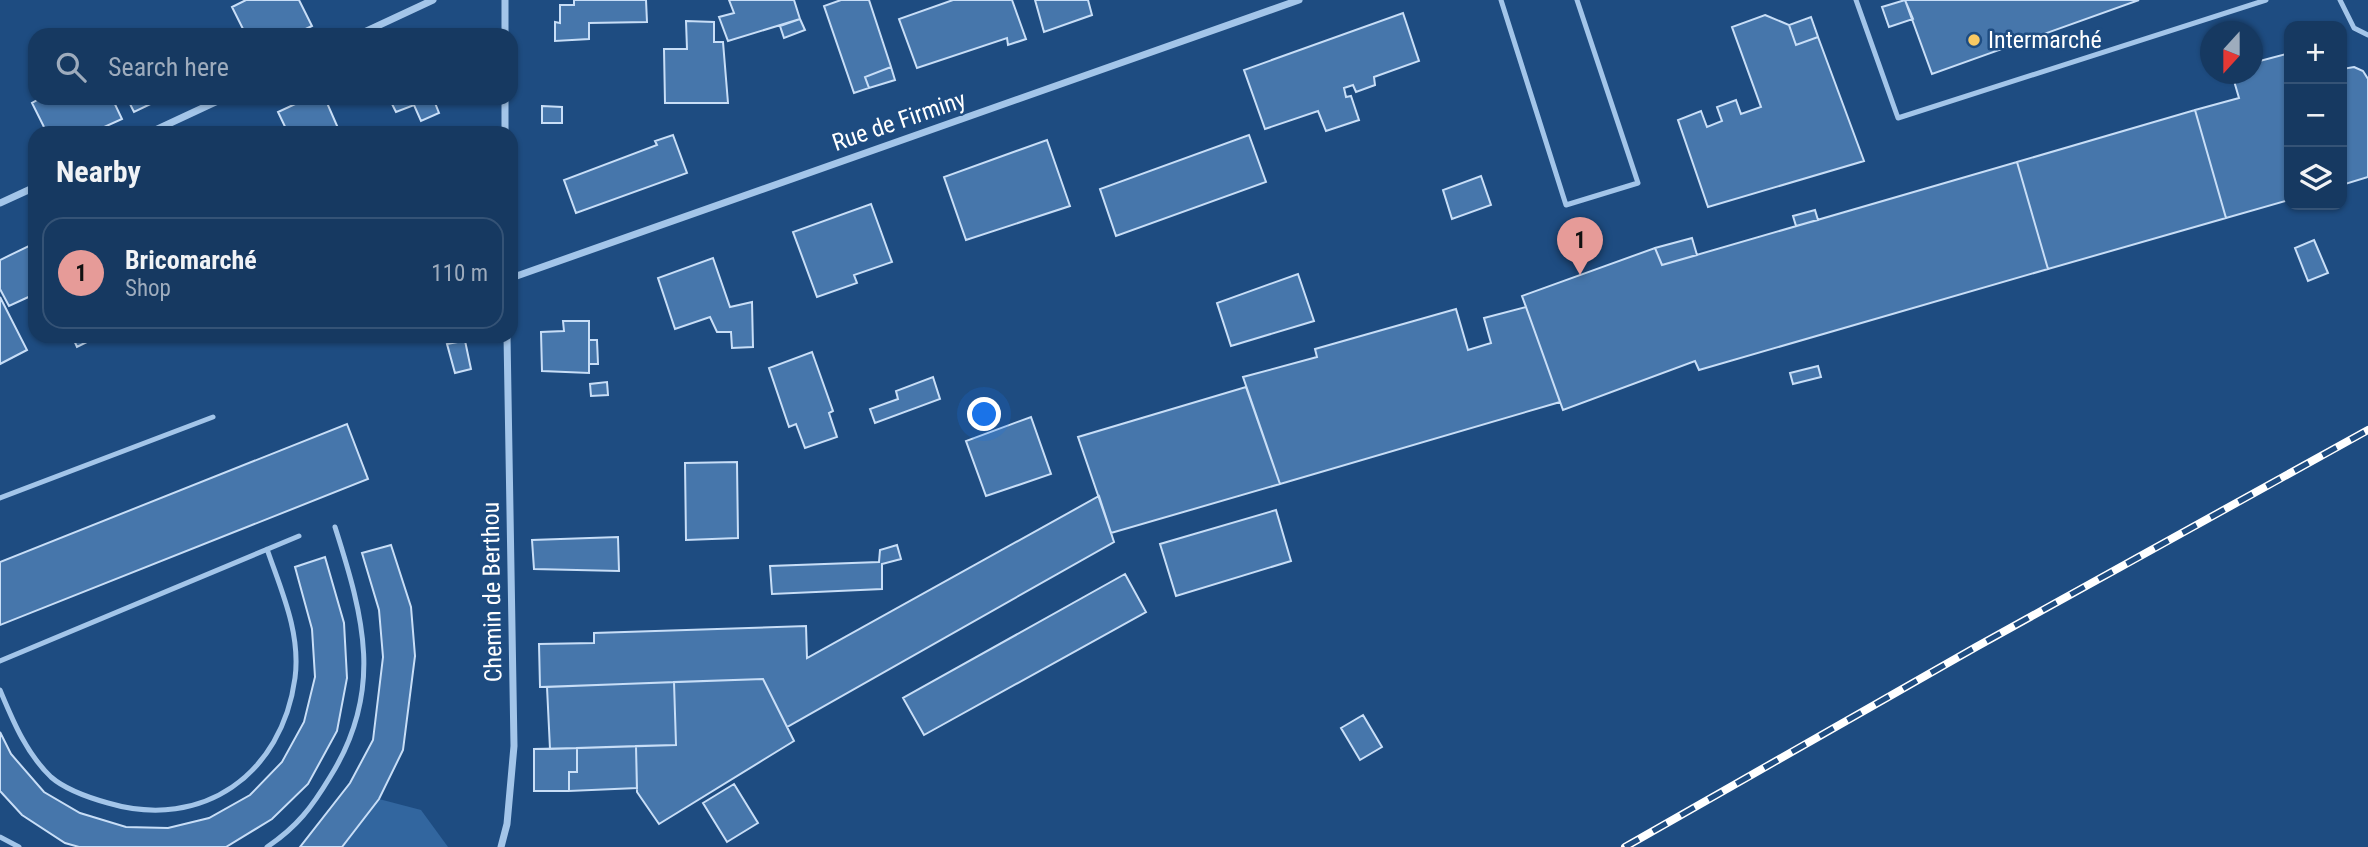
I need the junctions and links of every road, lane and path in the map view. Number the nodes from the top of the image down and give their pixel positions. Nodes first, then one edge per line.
1 (433, 0) edge
2 (505, 0) edge
3 (1299, 0) edge
4 (1501, 0) edge
5 (1577, 0) edge
6 (1856, 0) edge
7 (2266, 0) edge
8 (2340, 0) edge
9 (373, 28) edge
10 (505, 28) edge
11 (2368, 35) edge
12 (209, 105) edge
13 (505, 105) edge
14 (164, 126) edge
15 (505, 126) edge
16 (28, 190) edge
17 (0, 203) edge
18 (518, 276) edge
19 (506, 343) edge
20 (213, 417) dead end
21 (0, 498) edge
22 (335, 527) dead end
23 (299, 536) dead end
24 (267, 549) junction
25 (0, 661) edge
26 (0, 691) edge
27 (1, 840) edge
28 (19, 847) edge
29 (267, 847) edge
30 (501, 847) edge

1 - 9 street
2 - 10 street
3 - 18 street, Rue de Firminy
4 - 5 lane
6 - 7 lane
8 - 11 lane
12 - 14 street
13 - 15 street
16 - 17 street
19 - 30 street, Chemin de Berthou
20 - 21 lane
22 - 29 lane
23 - 24 lane
24 - 25 lane
24 - 26 lane
27 - 28 lane

